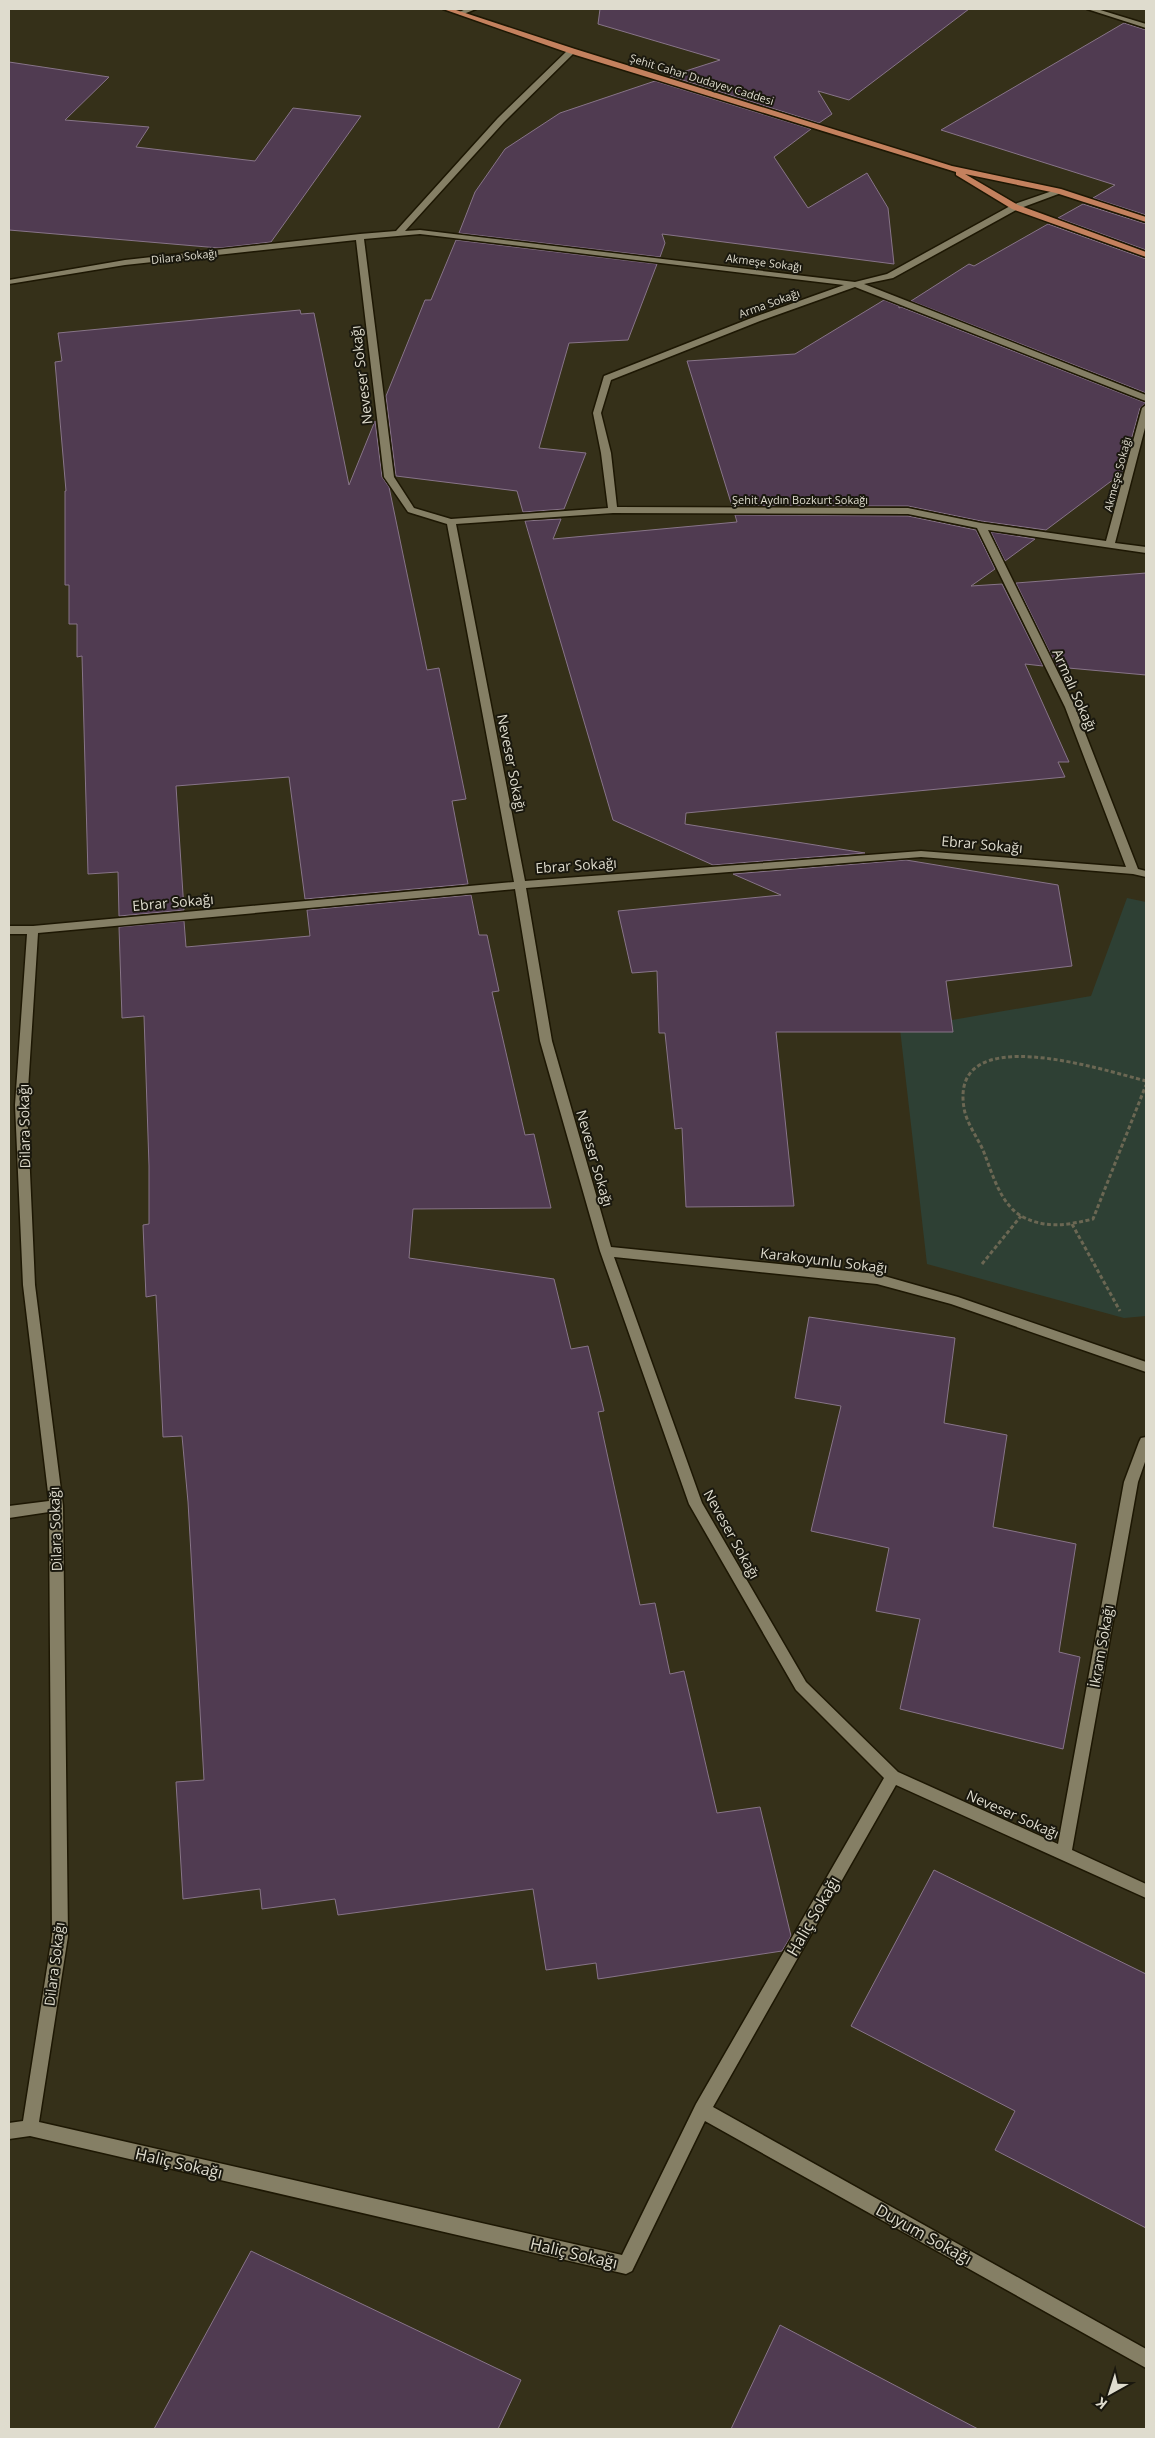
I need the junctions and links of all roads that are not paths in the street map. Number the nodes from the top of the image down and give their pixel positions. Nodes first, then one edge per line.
1 (447, 9) edge
2 (472, 9) edge
3 (1092, 9) edge
4 (1119, 9) edge
5 (461, 14) junction
6 (1111, 15) junction
7 (1146, 26) edge
8 (572, 50) junction
9 (950, 168) junction
10 (1058, 190) junction
11 (1016, 207) junction
12 (1146, 220) edge
13 (398, 234) junction
14 (360, 236) junction
15 (1146, 255) edge
16 (9, 282) edge
17 (855, 284) junction
18 (1146, 398) edge
19 (1146, 408) edge
20 (613, 510) junction
21 (451, 522) junction
22 (981, 526) junction
23 (1110, 545) junction
24 (1146, 550) edge
25 (1133, 871) junction
26 (1146, 874) edge
27 (520, 885) junction
28 (9, 930) edge
29 (33, 930) junction
30 (606, 1251) junction
31 (1146, 1367) edge
32 (1146, 1442) edge
33 (56, 1506) junction
34 (9, 1512) edge
35 (892, 1777) junction
36 (1064, 1853) junction
37 (1146, 1891) edge
38 (702, 2110) junction
39 (30, 2128) junction
40 (9, 2131) edge
41 (1146, 2359) edge

1 - 5 main road, Şehit Cahar Dudayev Caddesi
2 - 5 street
3 - 6 street
4 - 6 street
5 - 8 main road, Şehit Cahar Dudayev Caddesi
6 - 7 street
8 - 9 main road, Şehit Cahar Dudayev Caddesi
8 - 13 street
9 - 10 main road, Şehit Cahar Dudayev Caddesi
9 - 11 main road, Şehit Cahar Dudayev Caddesi
10 - 11 street, Arma Sokağı
10 - 12 main road, Şehit Cahar Dudayev Caddesi
11 - 15 main road, Şehit Cahar Dudayev Caddesi
11 - 17 street, Arma Sokağı
13 - 14 street, Akmeşe Sokağı
13 - 17 street, Akmeşe Sokağı
14 - 16 street, Dilara Sokağı
14 - 21 street, Neveser Sokağı
17 - 18 street, Akmeşe Sokağı
17 - 20 street, Arma Sokağı
19 - 23 street, Akmeşe Sokağı
20 - 21 street, Şehit Aydın Bozkurt Sokağı
20 - 22 street, Şehit Aydın Bozkurt Sokağı
21 - 27 street, Neveser Sokağı
22 - 23 street, Şehit Aydın Bozkurt Sokağı
22 - 25 street, Armalı Sokağı
23 - 24 street, Şehit Aydın Bozkurt Sokağı
25 - 26 street, Ebrar Sokağı
25 - 27 street, Ebrar Sokağı
27 - 29 street, Ebrar Sokağı
27 - 30 street, Neveser Sokağı
28 - 29 street, Ebrar Sokağı
29 - 33 street, Dilara Sokağı
30 - 31 street, Karakoyunlu Sokağı
30 - 35 street, Neveser Sokağı
32 - 36 street, İkram Sokağı
33 - 34 street
33 - 39 street, Dilara Sokağı
35 - 36 street, Neveser Sokağı
35 - 38 street, Haliç Sokağı
36 - 37 street, Neveser Sokağı
38 - 39 street, Haliç Sokağı
38 - 41 street, Duyum Sokağı
39 - 40 street, Haliç Sokağı

